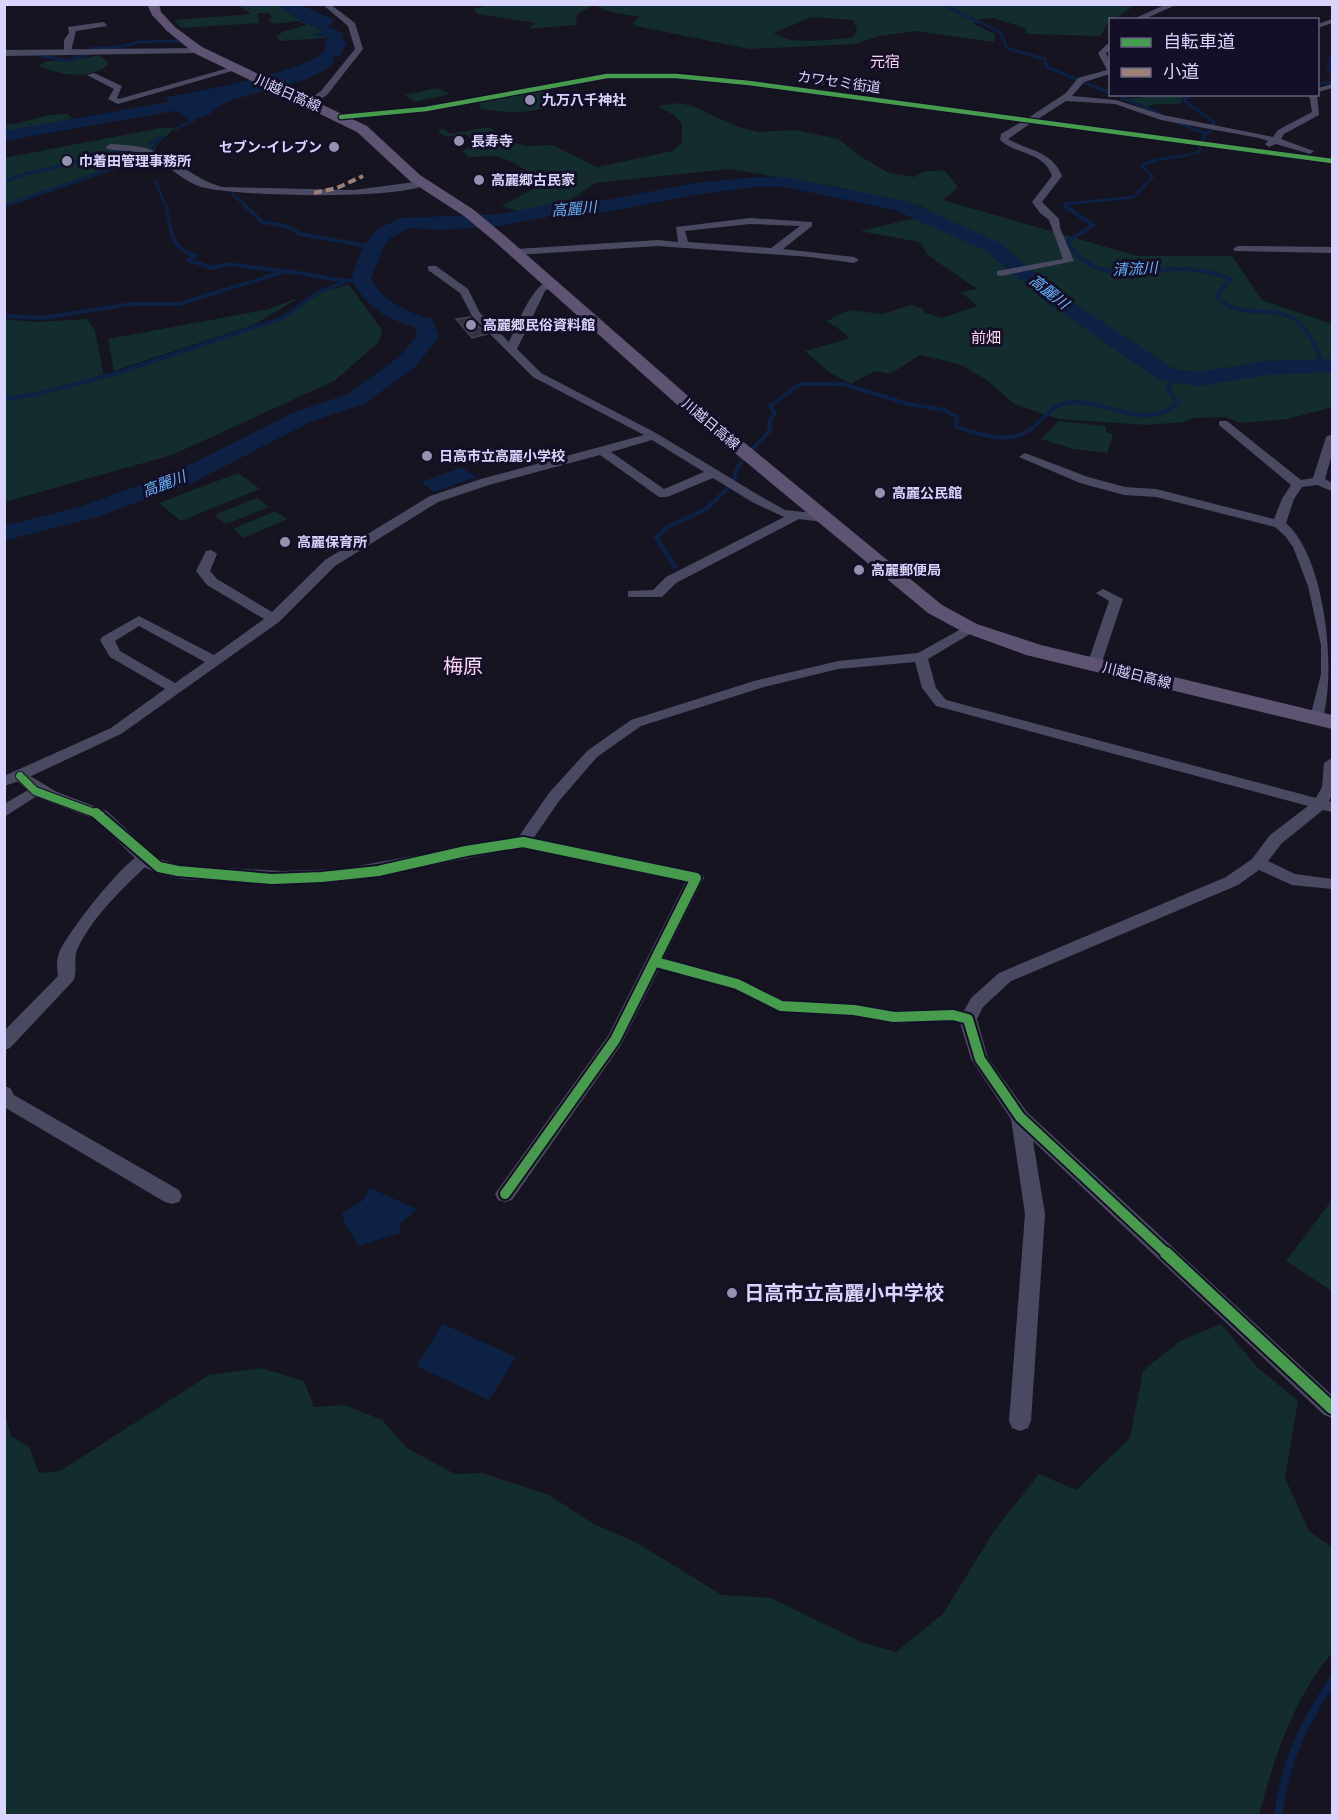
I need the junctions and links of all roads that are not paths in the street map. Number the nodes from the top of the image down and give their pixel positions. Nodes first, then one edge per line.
1 (153, 4) edge
2 (325, 4) edge
3 (1175, 4) edge
4 (1139, 18) edge
5 (104, 24) dead end
6 (1109, 47) edge
7 (198, 50) junction
8 (67, 51) junction
9 (4, 52) edge
10 (1109, 68) edge
11 (235, 69) junction
12 (1109, 70) edge
13 (91, 75) dead end
14 (1313, 96) edge
15 (1063, 98) junction
16 (310, 103) junction
17 (341, 117) junction
18 (1027, 121) junction
19 (1276, 140) junction
20 (110, 147) dead end
21 (1251, 152) junction
22 (1332, 161) edge
23 (422, 184) junction
24 (684, 244) junction
25 (1238, 249) dead end
26 (1332, 250) edge
27 (774, 251) junction
28 (516, 252) junction
29 (854, 260) dead end
30 (432, 268) dead end
31 (1001, 273) dead end
32 (550, 283) junction
33 (511, 350) junction
34 (1223, 423) dead end
35 (652, 435) junction
36 (1332, 437) edge
37 (603, 452) junction
38 (1025, 457) dead end
39 (713, 473) junction
40 (1318, 481) junction
41 (1298, 484) junction
42 (1332, 487) edge
43 (795, 516) junction
44 (823, 518) junction
45 (1279, 524) junction
46 (211, 554) dead end
47 (1103, 593) dead end
48 (633, 594) dead end
49 (273, 619) junction
50 (1330, 626) edge
51 (970, 628) junction
52 (921, 657) junction
53 (214, 661) junction
54 (1094, 665) junction
55 (175, 689) junction
56 (1325, 720) edge
57 (1332, 764) edge
58 (12, 778) edge
59 (35, 791) junction
60 (1326, 806) edge
61 (4, 812) edge
62 (523, 842) junction
63 (145, 857) junction
64 (1258, 862) junction
65 (1332, 884) edge
66 (656, 962) junction
67 (968, 1019) junction
68 (4, 1043) edge
69 (5, 1099) edge
70 (1020, 1117) junction
71 (505, 1194) dead end
72 (172, 1196) dead end
73 (1332, 1408) edge
74 (1020, 1421) dead end

1 - 7 main road, 川越日高線
2 - 16 street
3 - 4 street
5 - 8 street
6 - 10 street
7 - 8 street
7 - 11 main road, 川越日高線
8 - 9 street
11 - 13 street
11 - 16 main road, 川越日高線
12 - 15 street
14 - 19 street
15 - 18 street
15 - 19 street
16 - 17 main road, 川越日高線
17 - 18 street, カワセミ街道
17 - 23 main road, 川越日高線
18 - 21 street, カワセミ街道
18 - 31 street
19 - 21 street
19 - 22 street
20 - 23 street
21 - 22 street, カワセミ街道
23 - 28 main road, 川越日高線
24 - 27 street
24 - 27 street
24 - 28 street
25 - 26 street
27 - 29 street
28 - 32 main road, 川越日高線
30 - 33 street
32 - 33 street
32 - 44 main road, 川越日高線
33 - 35 street
34 - 41 street
35 - 37 street
35 - 39 street
36 - 40 street
37 - 39 street
37 - 49 street
38 - 45 street
39 - 43 street
40 - 41 street
40 - 42 street
41 - 45 street
43 - 44 street
43 - 48 street
44 - 51 main road, 川越日高線
45 - 50 street
46 - 49 street
47 - 54 street
49 - 53 street
50 - 56 street
51 - 52 street
51 - 54 main road, 川越日高線
52 - 60 street
52 - 62 street
53 - 55 street
53 - 55 street
54 - 56 main road, 川越日高線
55 - 58 street
57 - 60 street
58 - 59 street
59 - 61 street
59 - 63 street
60 - 64 street
62 - 63 street
62 - 66 street
63 - 68 street
64 - 65 street
64 - 67 street
66 - 67 street
66 - 71 street
67 - 70 street
69 - 72 street
70 - 73 street
70 - 74 street

